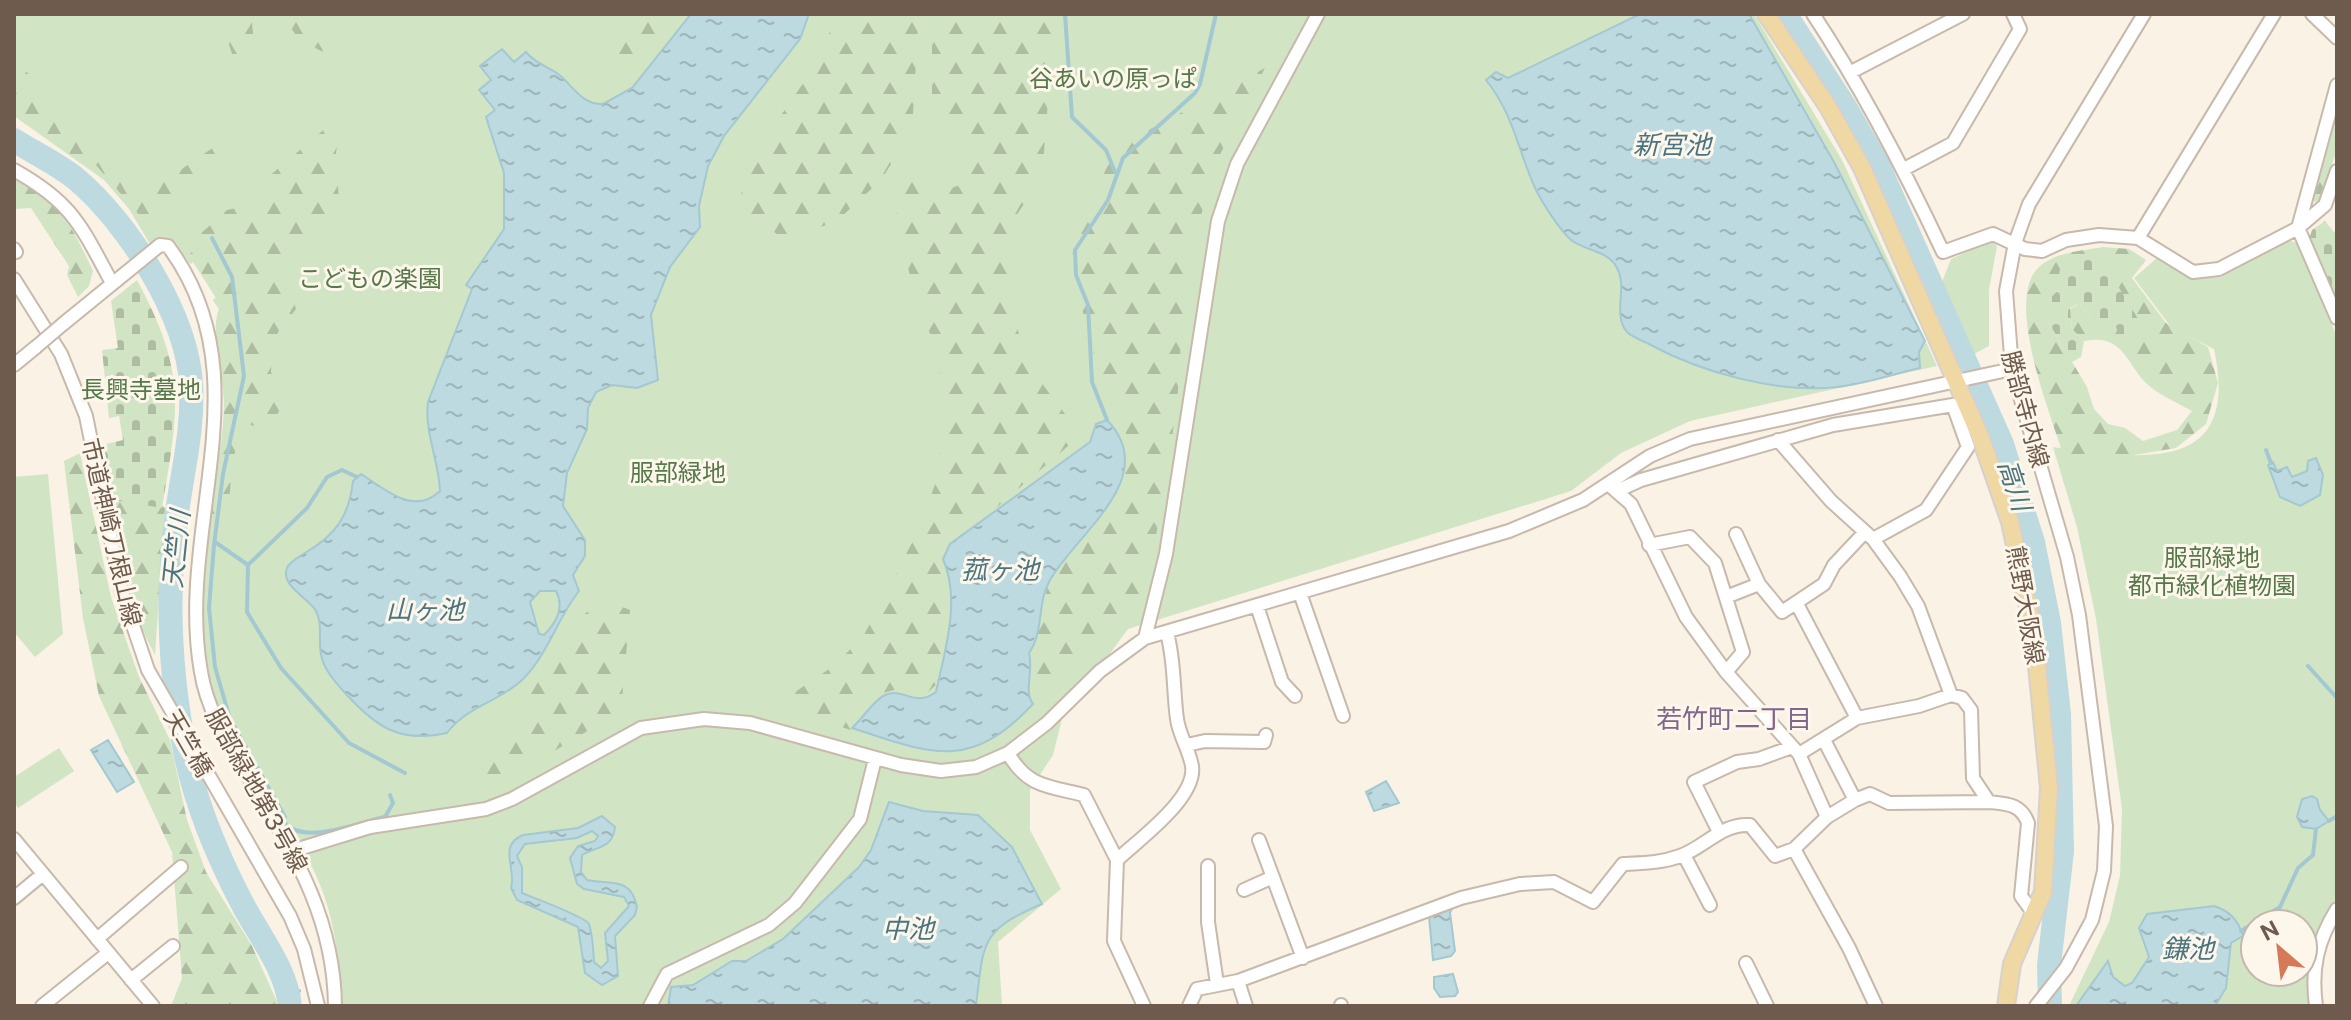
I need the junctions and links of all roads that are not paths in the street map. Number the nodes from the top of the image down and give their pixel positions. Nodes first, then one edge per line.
1 (1316, 14) edge
2 (1766, 14) edge
3 (1813, 14) edge
4 (1963, 14) edge
5 (2013, 14) edge
6 (2144, 14) edge
7 (2274, 14) edge
8 (2312, 14) edge
9 (2337, 38) edge
10 (1851, 72) junction
11 (2336, 93) edge
12 (1904, 169) junction
13 (14, 170) edge
14 (2337, 171) edge
15 (2298, 228) junction
16 (2138, 238) junction
17 (2015, 243) junction
18 (14, 279) edge
19 (112, 283) junction
20 (2337, 318) edge
21 (14, 365) edge
22 (2012, 369) junction
23 (1956, 382) junction
24 (1860, 400) junction
25 (1862, 420) junction
26 (1778, 440) junction
27 (1614, 487) junction
28 (1736, 534) dead end
29 (1869, 535) junction
30 (1649, 545) junction
31 (1759, 584) junction
32 (1300, 593) junction
33 (1726, 597) junction
34 (1797, 604) junction
35 (1257, 606) junction
36 (1167, 633) junction
37 (1145, 638) junction
38 (143, 658) joint
39 (1726, 672) junction
40 (1951, 695) junction
41 (1295, 696) dead end
42 (1343, 716) dead end
43 (1857, 718) junction
44 (1266, 735) dead end
45 (1824, 740) junction
46 (1187, 745) junction
47 (1794, 751) junction
48 (1008, 753) junction
49 (875, 759) junction
50 (1855, 800) junction
51 (1989, 802) junction
52 (1827, 817) junction
53 (1719, 832) junction
54 (14, 839) edge
55 (1259, 840) dead end
56 (1794, 849) junction
57 (292, 851) junction
58 (1684, 855) junction
59 (1117, 860) junction
60 (1208, 866) dead end
61 (181, 867) dead end
62 (43, 874) junction
63 (1273, 877) junction
64 (1244, 890) dead end
65 (14, 898) edge
66 (1710, 905) dead end
67 (2337, 909) edge
68 (2034, 914) junction
69 (97, 939) junction
70 (173, 946) dead end
71 (108, 953) junction
72 (1303, 958) junction
73 (1746, 963) dead end
74 (131, 980) junction
75 (1238, 981) junction
76 (1217, 984) junction
77 (42, 1006) edge
78 (153, 1006) edge
79 (318, 1006) edge
80 (335, 1006) edge
81 (650, 1006) edge
82 (1144, 1006) edge
83 (1189, 1006) edge
84 (1246, 1006) edge
85 (1767, 1006) edge
86 (1876, 1006) edge
87 (2006, 1006) edge
88 (2036, 1006) edge
89 (2316, 1006) edge

1 - 37 street
2 - 23 main road, 熊野大阪線
3 - 10 street
4 - 10 street
5 - 12 street
6 - 17 street, 勝部寺内線
7 - 16 street
8 - 9 street
10 - 12 street
11 - 15 street
12 - 17 street
13 - 19 street
14 - 15 street
15 - 16 street
15 - 20 street
16 - 17 street
17 - 22 street, 勝部寺内線
18 - 38 street, 市道神崎刀根山線
19 - 21 street, bridge
19 - 57 street, 服部緑地第3号線
22 - 23 street
22 - 88 street, 勝部寺内線
23 - 24 street
23 - 68 main road, 熊野大阪線
24 - 25 street
24 - 27 street
25 - 26 street
25 - 29 street
26 - 27 street
26 - 29 street
27 - 30 street
27 - 32 street
28 - 31 street
29 - 34 street
29 - 40 street
30 - 33 street
30 - 39 street
31 - 33 street
31 - 34 street
32 - 35 street
32 - 42 street
33 - 39 street
34 - 43 street
35 - 36 street
35 - 41 street
36 - 37 street
36 - 46 street
37 - 48 street
38 - 79 street, 天竺橋
39 - 47 street
40 - 43 street
40 - 51 street
43 - 45 street
44 - 46 street
45 - 47 street
45 - 50 street
46 - 59 street
47 - 52 street
47 - 53 street
48 - 49 street
48 - 59 street
49 - 57 street
49 - 81 street
50 - 51 street
50 - 52 street
51 - 68 street
52 - 56 street
53 - 56 street
53 - 58 street
54 - 62 street
55 - 63 street
56 - 86 street
57 - 80 street, 服部緑地第3号線
58 - 66 street
58 - 72 street
59 - 82 street
60 - 76 street
61 - 69 street
62 - 65 street
62 - 69 street
63 - 64 street
63 - 72 street
67 - 89 street
68 - 87 main road, 熊野大阪線
69 - 71 street
70 - 74 street
71 - 74 street
71 - 77 street
72 - 75 street
73 - 85 street
74 - 78 street
75 - 76 street
75 - 84 street
76 - 83 street

